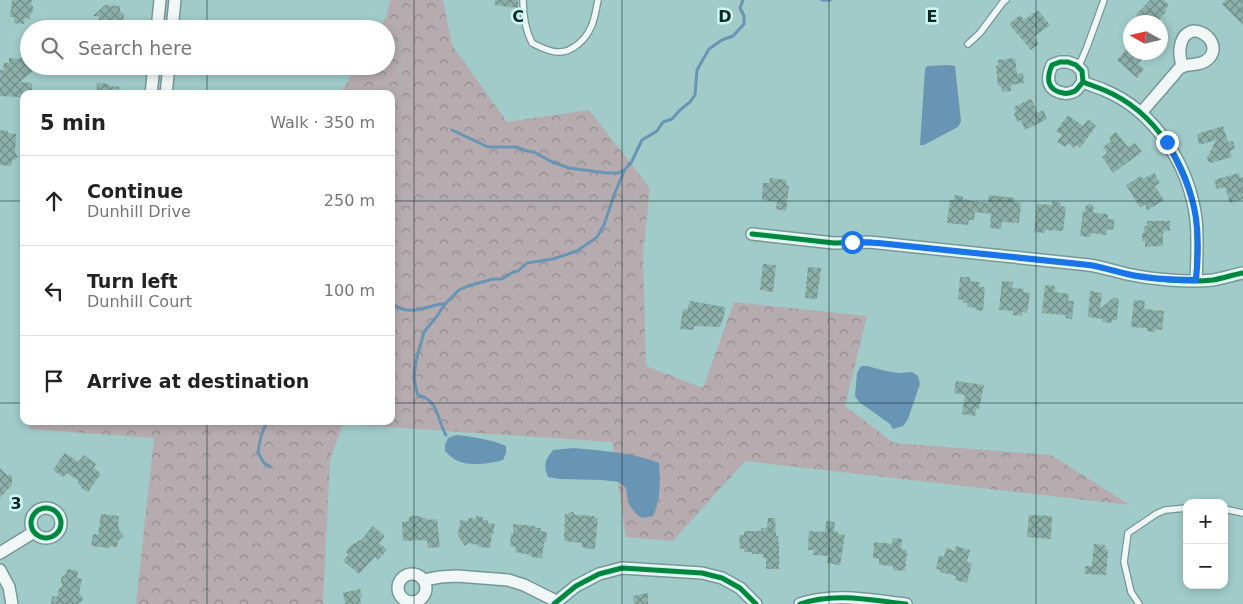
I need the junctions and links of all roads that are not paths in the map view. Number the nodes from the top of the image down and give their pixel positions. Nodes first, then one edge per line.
1 (160, 0) edge
2 (175, 0) edge
3 (523, 0) edge
4 (598, 0) edge
5 (1006, 0) edge
6 (1104, 0) edge
7 (158, 20) edge
8 (173, 20) edge
9 (968, 44) dead end
10 (1182, 67) dead end
11 (1078, 68) junction
12 (153, 75) edge
13 (168, 75) edge
14 (1083, 82) junction
15 (151, 90) edge
16 (166, 90) edge
17 (1141, 113) junction
18 (752, 234) dead end
19 (1243, 273) edge
20 (1196, 280) junction
21 (1183, 508) edge
22 (1228, 510) edge
23 (1243, 513) edge
24 (34, 532) dead end
25 (0, 553) edge
26 (0, 570) edge
27 (424, 580) dead end
28 (555, 602) edge
29 (12, 604) edge
30 (756, 604) edge
31 (800, 604) edge
32 (906, 604) edge
33 (1139, 604) edge

1 - 7 street
2 - 8 street
3 - 4 lane
5 - 9 lane
6 - 11 lane
10 - 17 street
11 - 14 street
11 - 14 street
12 - 15 street
13 - 16 street
14 - 17 street
17 - 20 street
18 - 20 street
19 - 20 street
21 - 33 lane
22 - 23 lane
24 - 25 street
26 - 29 street
27 - 28 street
28 - 30 street
31 - 32 street

